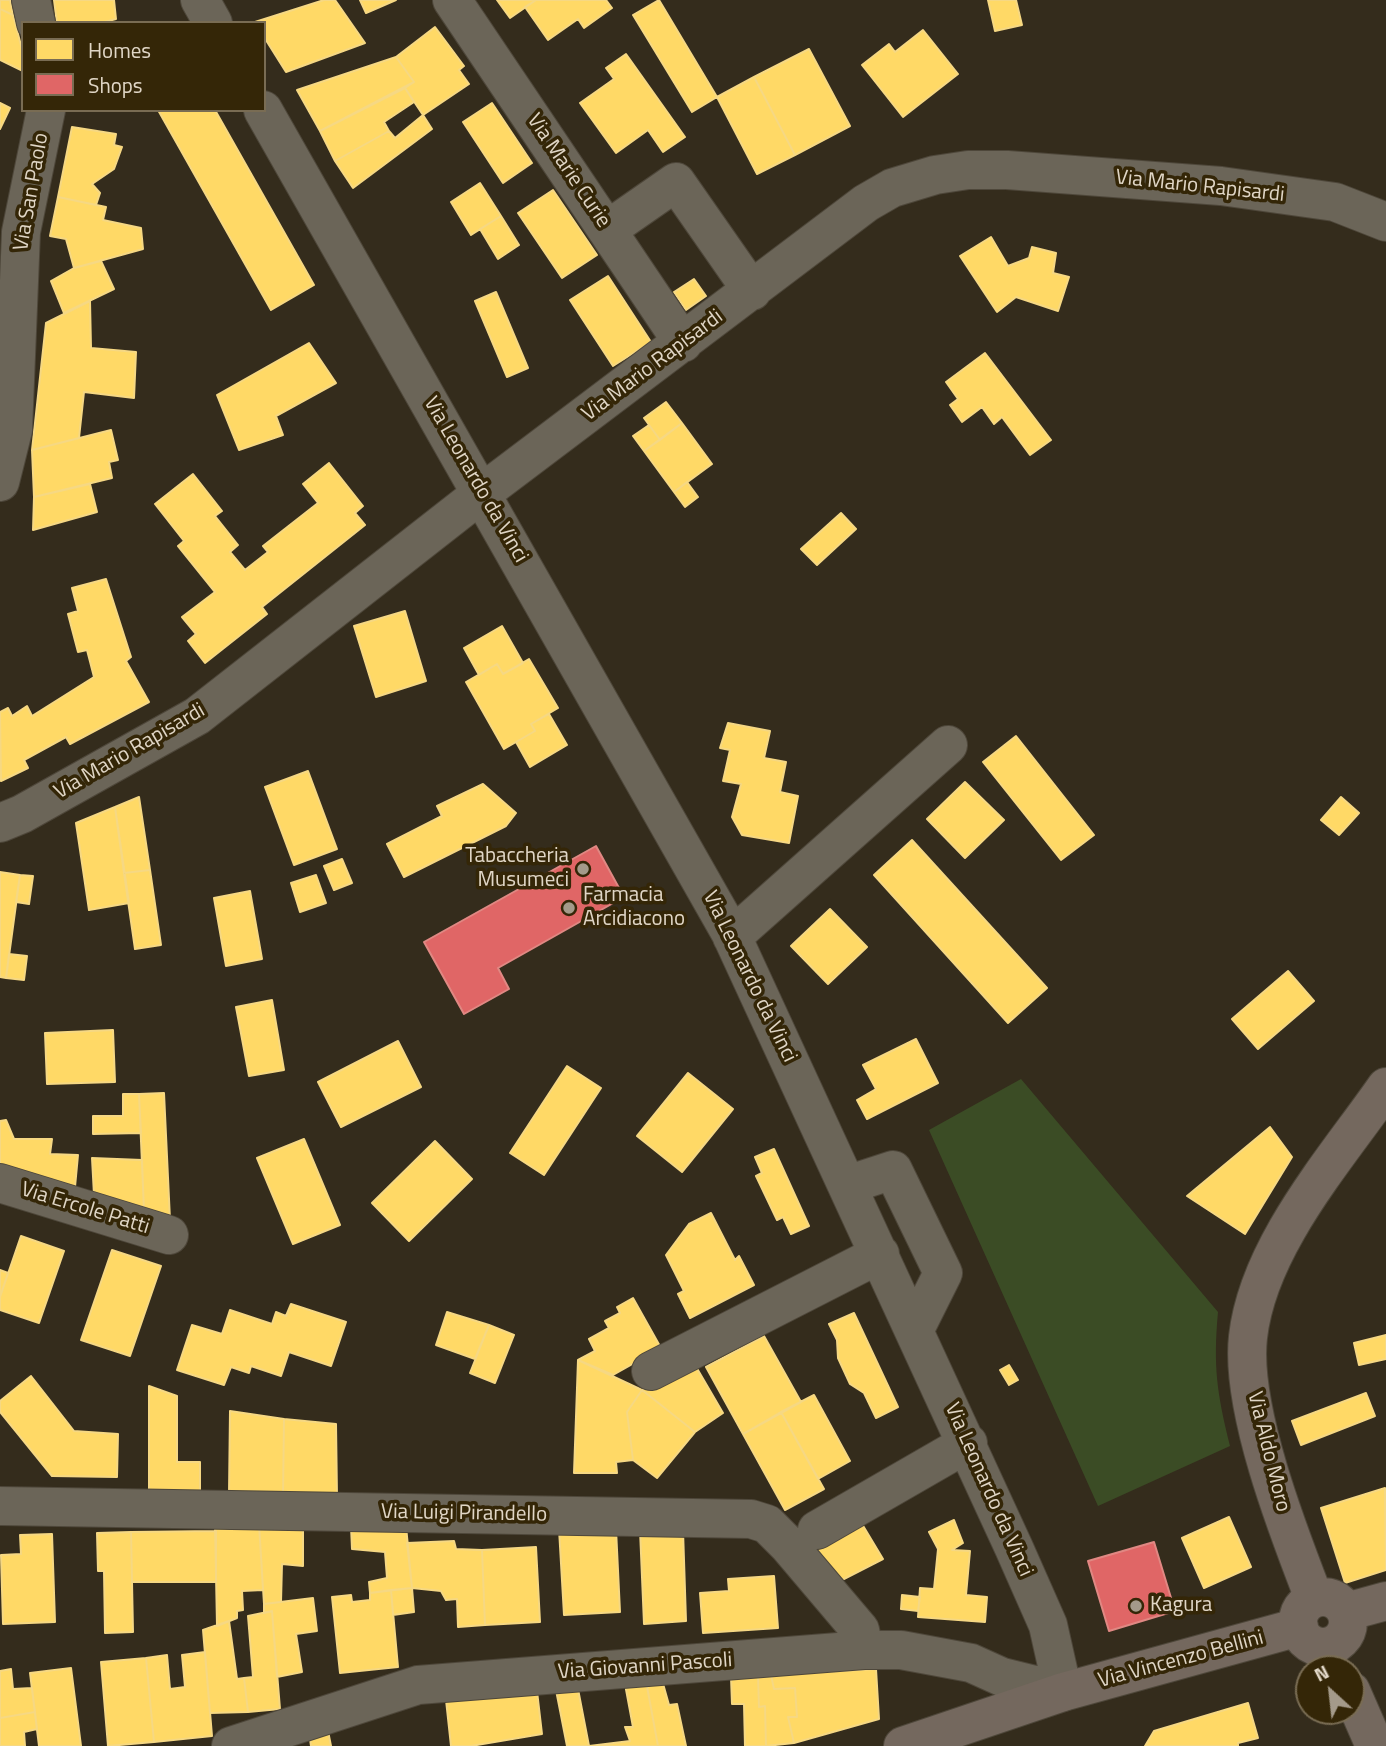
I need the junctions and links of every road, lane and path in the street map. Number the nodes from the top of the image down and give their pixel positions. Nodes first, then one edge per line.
1 (31, 0) edge
2 (200, 0) edge
3 (452, 0) edge
4 (36, 21) edge
5 (212, 21) edge
6 (46, 112) edge
7 (264, 112) edge
8 (1386, 222) edge
9 (607, 230) junction
10 (752, 291) junction
11 (684, 343) junction
12 (0, 482) edge
13 (482, 493) junction
14 (948, 745) dead end
15 (0, 823) edge
16 (732, 937) junction
17 (1386, 1087) edge
18 (0, 1183) edge
19 (847, 1185) junction
20 (169, 1235) dead end
21 (880, 1254) junction
22 (915, 1329) junction
23 (651, 1371) dead end
24 (968, 1443) junction
25 (0, 1506) edge
26 (817, 1530) dead end
27 (1386, 1601) edge
28 (1327, 1630) edge
29 (864, 1650) junction
30 (1063, 1692) junction
31 (1365, 1723) edge
32 (231, 1746) edge
33 (903, 1746) edge
34 (1375, 1746) edge

1 - 4 street
2 - 5 street
3 - 9 street, Via Marie Curie
6 - 12 street, Via San Paolo
7 - 13 street, Via Leonardo da Vinci
8 - 10 street, Via Mario Rapisardi
9 - 10 street
9 - 11 street, Via Marie Curie
10 - 11 street, Via Mario Rapisardi
11 - 13 street, Via Mario Rapisardi
13 - 15 street, Via Mario Rapisardi
13 - 16 street, Via Leonardo da Vinci
14 - 16 street
16 - 19 street, Via Leonardo da Vinci
17 - 28 main road, Via Aldo Moro
18 - 20 street, Via Ercole Patti
19 - 21 street, Via Leonardo da Vinci
19 - 22 street
21 - 22 street, Via Leonardo da Vinci
21 - 23 street
22 - 24 street, Via Leonardo da Vinci
24 - 26 street
24 - 30 street, Via Leonardo da Vinci
25 - 29 street, Via Luigi Pirandello
27 - 28 main road, Via Vincenzo Bellini
28 - 30 main road, Via Vincenzo Bellini
29 - 30 street, Via Giovanni Pascoli
29 - 32 street, Via Giovanni Pascoli
30 - 33 main road, Via Vincenzo Bellini
31 - 34 main road

